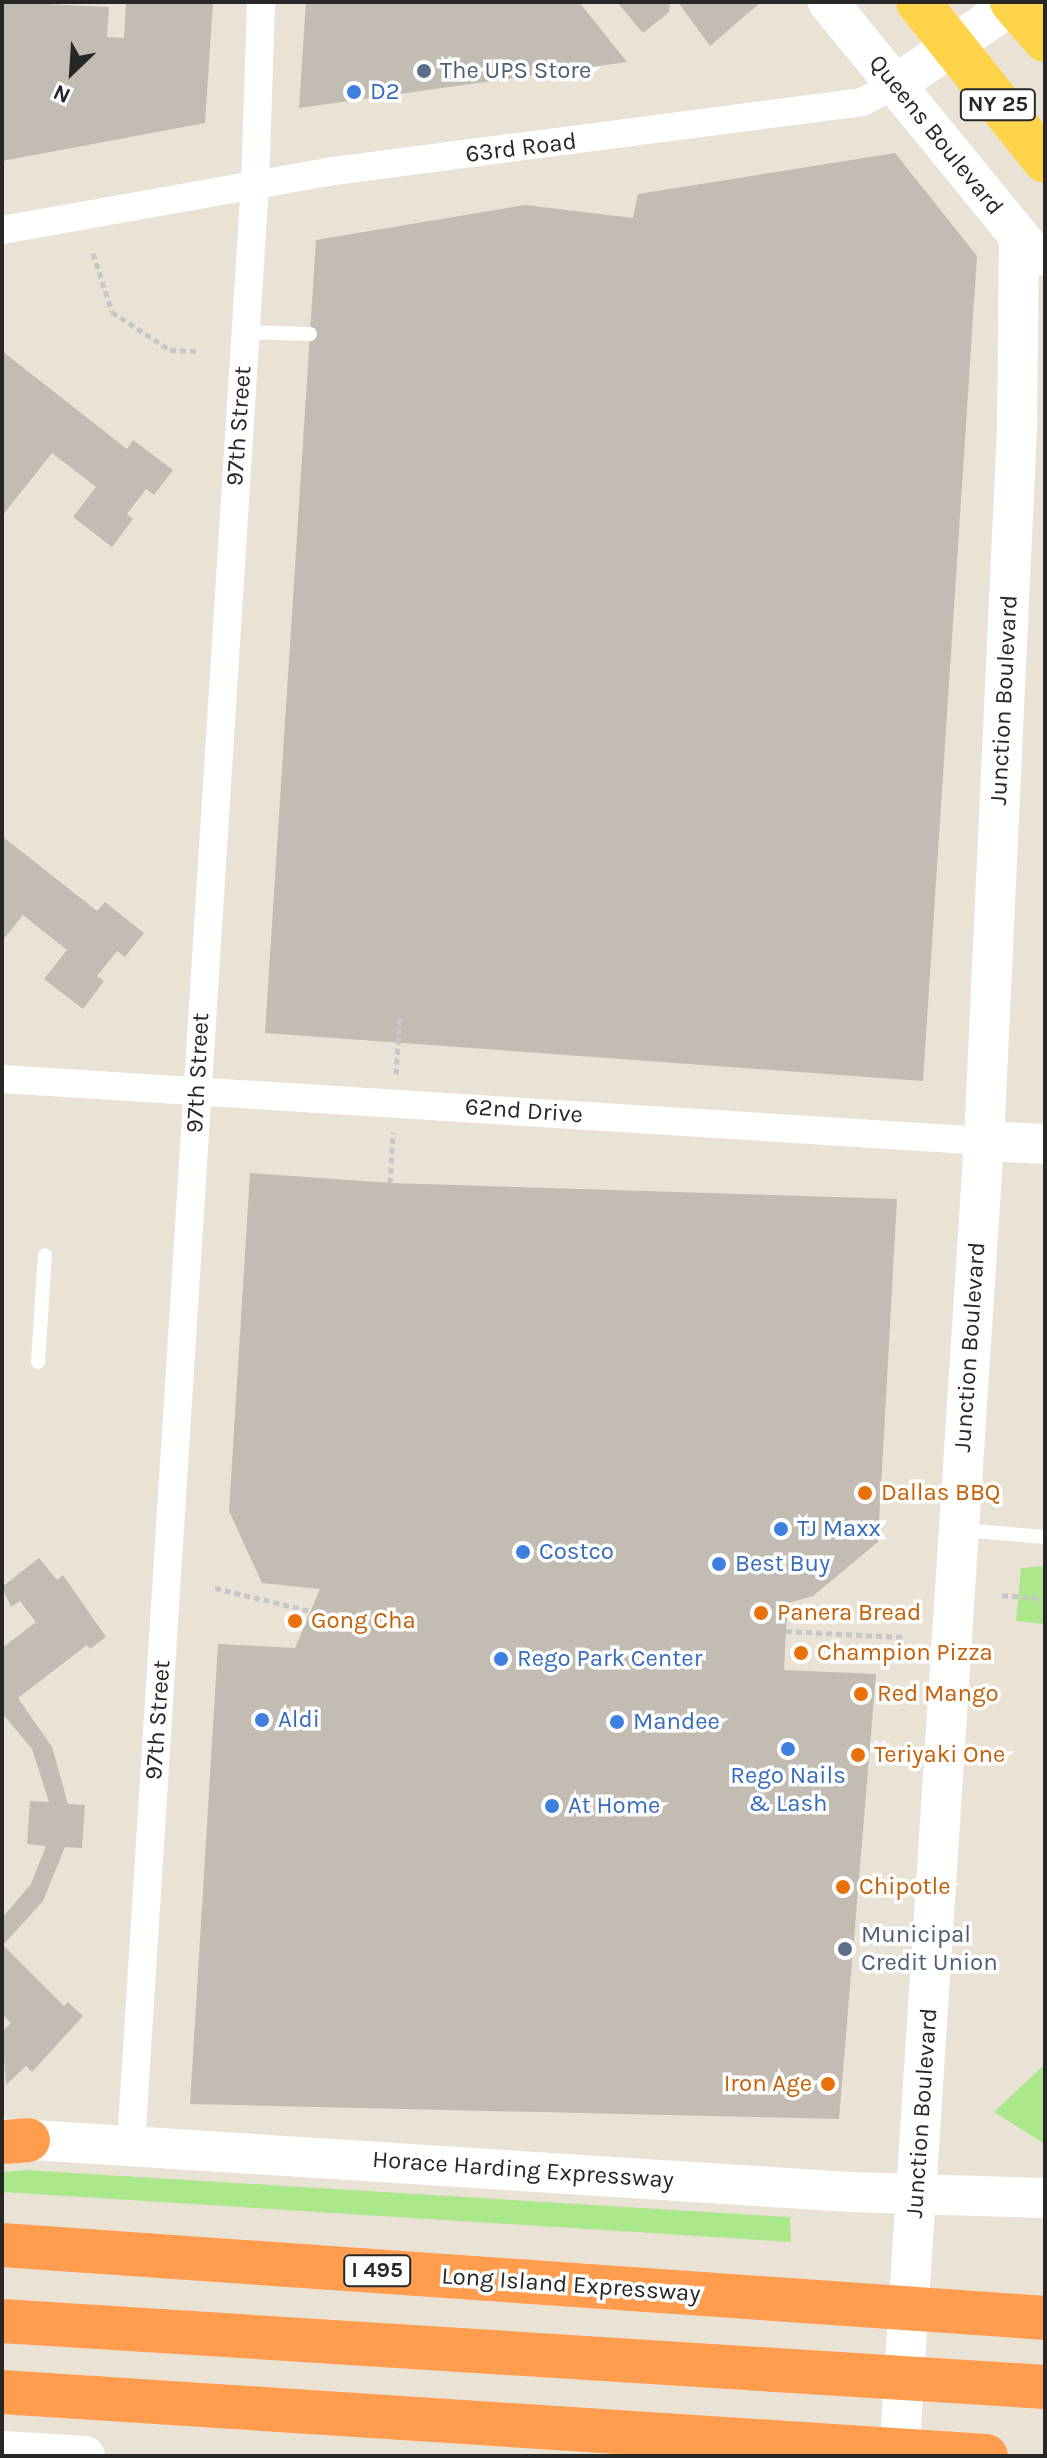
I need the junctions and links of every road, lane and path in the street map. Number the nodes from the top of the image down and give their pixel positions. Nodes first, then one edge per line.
1 (261, 2) edge
2 (828, 2) edge
3 (918, 2) edge
4 (1014, 3) edge
5 (1045, 40) edge
6 (951, 49) junction
7 (895, 85) junction
8 (1045, 161) edge
9 (255, 185) junction
10 (2, 230) edge
11 (1019, 236) junction
12 (93, 253) dead end
13 (1045, 268) edge
14 (245, 332) junction
15 (310, 334) dead end
16 (198, 351) dead end
17 (2, 1079) edge
18 (197, 1091) junction
19 (984, 1141) junction
20 (1045, 1144) edge
21 (45, 1255) dead end
22 (38, 1362) dead end
23 (958, 1530) junction
24 (1045, 1537) edge
25 (215, 1588) dead end
26 (1002, 1595) dead end
27 (1045, 1599) edge
28 (311, 1611) dead end
29 (786, 1631) dead end
30 (902, 1637) dead end
31 (11, 2140) edge
32 (131, 2144) junction
33 (917, 2195) junction
34 (1045, 2198) edge
35 (2, 2245) edge
36 (1040, 2317) edge
37 (2, 2321) edge
38 (1037, 2386) edge
39 (2, 2392) edge
40 (2, 2451) edge
41 (85, 2456) edge
42 (899, 2456) edge
43 (986, 2456) edge

1 - 9 street, 97th Street
2 - 7 main road, Queens Boulevard
3 - 6 main road, NY 25
4 - 5 main road
4 - 6 main road, 63rd Road
6 - 7 main road, 63rd Road
6 - 8 main road, NY 25
7 - 9 street, 63rd Road
7 - 11 main road, Queens Boulevard
9 - 10 street, 63rd Road
9 - 14 street, 97th Street
11 - 13 main road, Queens Boulevard
11 - 19 main road, Junction Boulevard
12 - 16 path
14 - 15 lane
14 - 18 street, 97th Street
17 - 18 street, 62nd Drive
18 - 19 street, 62nd Drive
18 - 32 street, 97th Street
19 - 20 main road, 62nd Drive
19 - 23 main road, Junction Boulevard
21 - 22 lane
23 - 24 lane
23 - 33 main road, Junction Boulevard
25 - 28 path
26 - 27 path
29 - 30 path
31 - 32 main road, Horace Harding Expressway
32 - 33 main road, Horace Harding Expressway
33 - 34 main road, Horace Harding Expressway
33 - 42 main road, Junction Boulevard
35 - 36 highway, Long Island Expressway / I 495
37 - 38 highway
39 - 43 highway
40 - 41 main road

